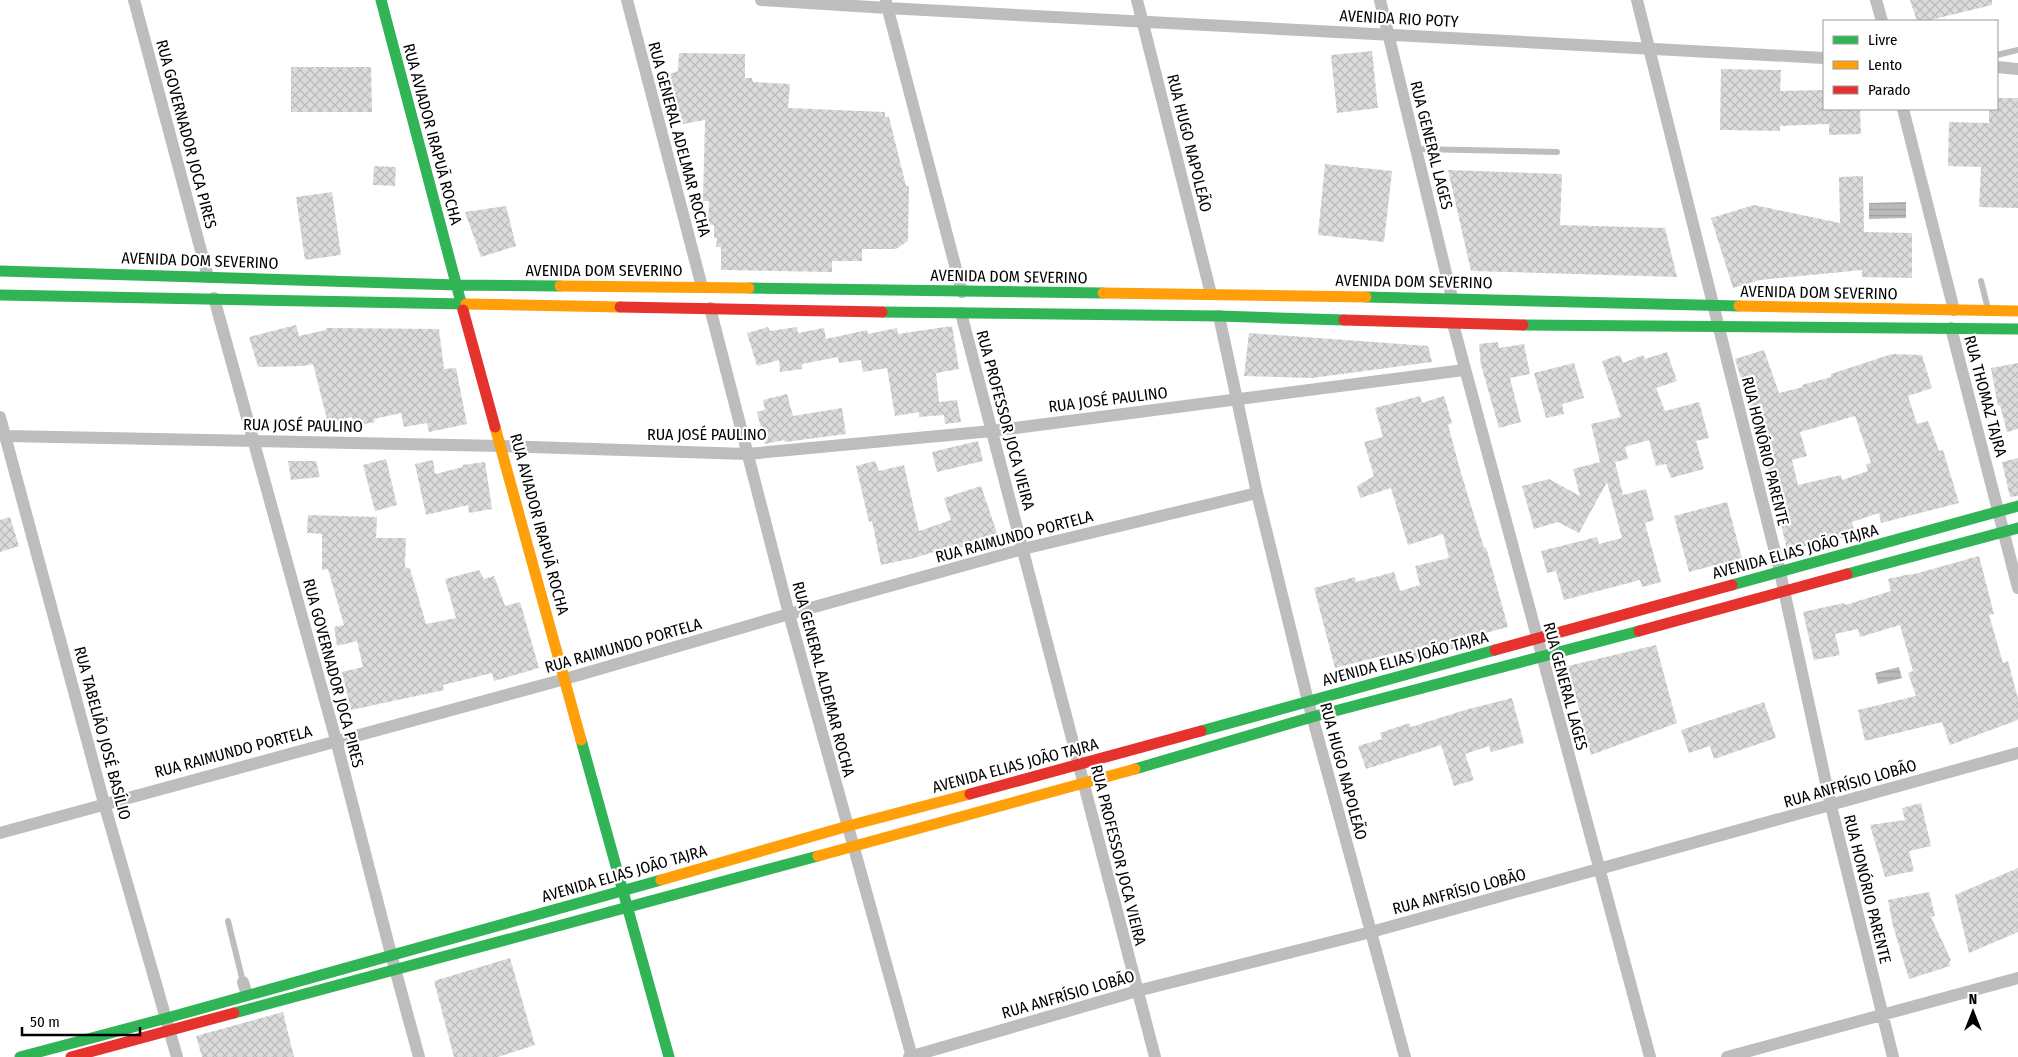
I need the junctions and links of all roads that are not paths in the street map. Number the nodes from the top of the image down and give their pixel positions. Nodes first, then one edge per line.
1 (134, 0) edge
2 (381, 0) edge
3 (627, 0) edge
4 (761, 0) edge
5 (1137, 0) edge
6 (1380, 0) edge
7 (1637, 0) edge
8 (1876, 0) edge
9 (886, 4) edge
10 (1882, 20) edge
11 (1143, 21) junction
12 (1388, 33) junction
13 (1650, 48) junction
14 (2018, 50) edge
15 (1998, 55) edge
16 (1823, 58) edge
17 (1998, 68) edge
18 (2018, 69) edge
19 (1903, 110) edge
20 (1416, 149) junction
21 (1557, 152) dead end
22 (0, 271) edge
23 (208, 277) junction
24 (1981, 281) dead end
25 (457, 285) junction
26 (702, 287) junction
27 (962, 292) junction
28 (1211, 294) junction
29 (0, 295) edge
30 (214, 298) junction
31 (1452, 298) junction
32 (461, 304) junction
33 (1714, 306) junction
34 (710, 308) junction
35 (1954, 310) junction
36 (1988, 310) junction
37 (2018, 311) edge
38 (961, 313) junction
39 (1219, 316) junction
40 (1453, 324) junction
41 (1718, 328) junction
42 (1951, 328) junction
43 (2018, 329) edge
44 (1464, 370) junction
45 (1237, 400) junction
46 (0, 416) edge
47 (992, 430) junction
48 (6, 436) junction
49 (253, 440) junction
50 (502, 446) junction
51 (747, 454) junction
52 (1257, 493) junction
53 (2018, 506) edge
54 (1999, 512) junction
55 (2018, 528) edge
56 (2003, 532) junction
57 (1023, 549) junction
58 (1780, 572) junction
59 (2018, 588) edge
60 (1784, 590) junction
61 (789, 614) junction
62 (1536, 638) junction
63 (1542, 657) junction
64 (565, 679) junction
65 (1308, 701) junction
66 (1312, 717) junction
67 (336, 740) junction
68 (2018, 753) edge
69 (1079, 765) junction
70 (1083, 784) junction
71 (104, 803) junction
72 (1831, 806) junction
73 (848, 826) junction
74 (0, 833) edge
75 (853, 847) junction
76 (1598, 870) junction
77 (622, 891) junction
78 (627, 906) junction
79 (228, 921) dead end
80 (1371, 932) junction
81 (391, 954) junction
82 (395, 969) junction
83 (2018, 978) edge
84 (243, 982) joint
85 (1137, 991) junction
86 (246, 995) junction
87 (1882, 1016) junction
88 (168, 1024) junction
89 (20, 1057) edge
90 (71, 1057) edge
91 (177, 1057) edge
92 (420, 1057) edge
93 (669, 1057) edge
94 (911, 1057) edge
95 (1155, 1057) edge
96 (1405, 1057) edge
97 (1650, 1057) edge
98 (1727, 1057) edge
99 (1893, 1057) edge

1 - 23 street, RUA GOVERNADOR JOCA PIRES
2 - 25 street, RUA AVIADOR IRAPUÃ ROCHA
3 - 26 street, RUA GENERAL ADELMAR ROCHA
4 - 9 street, AVENIDA RIO POTY
5 - 11 street, RUA HUGO NAPOLEÃO
6 - 12 street, RUA GENERAL LAGES
7 - 13 street, RUA HONÓRIO PARENTE
8 - 10 street
9 - 11 street, AVENIDA RIO POTY
9 - 27 street
11 - 12 street, AVENIDA RIO POTY
11 - 28 street, RUA HUGO NAPOLEÃO
12 - 13 street, AVENIDA RIO POTY
12 - 20 street, RUA GENERAL LAGES
13 - 16 street, AVENIDA RIO POTY
13 - 33 street, RUA HONÓRIO PARENTE
14 - 15 lane
17 - 18 street
19 - 35 street
20 - 21 lane
20 - 31 street, RUA GENERAL LAGES
22 - 23 street, AVENIDA DOM SEVERINO
23 - 25 street, AVENIDA DOM SEVERINO
24 - 36 lane
25 - 26 street, AVENIDA DOM SEVERINO
25 - 32 street, RUA AVIADOR IRAPUÃ ROCHA
26 - 27 street, AVENIDA DOM SEVERINO
27 - 28 street, AVENIDA DOM SEVERINO
28 - 31 street, AVENIDA DOM SEVERINO
29 - 30 street
30 - 32 street
30 - 49 street, RUA GOVERNADOR JOCA PIRES
31 - 33 street, AVENIDA DOM SEVERINO
32 - 34 street
32 - 50 street, RUA AVIADOR IRAPUÃ ROCHA
33 - 35 street, AVENIDA DOM SEVERINO
33 - 41 street, RUA HONÓRIO PARENTE
34 - 38 street
34 - 51 street, RUA GENERAL ALDEMAR ROCHA
35 - 36 street, AVENIDA DOM SEVERINO
36 - 37 street, AVENIDA DOM SEVERINO
38 - 39 street
38 - 47 street, RUA PROFESSOR JOCA VIEIRA
39 - 40 street
39 - 45 street, RUA HUGO NAPOLEÃO
40 - 41 street
40 - 44 street, RUA GENERAL LAGES
41 - 42 street
41 - 58 street, RUA HONÓRIO PARENTE
42 - 43 street
42 - 54 street, RUA THOMAZ TAJRA
44 - 45 street, RUA JOSÉ PAULINO
44 - 62 street, RUA GENERAL LAGES
45 - 47 street, RUA JOSÉ PAULINO
45 - 52 street, RUA HUGO NAPOLEÃO
46 - 48 street, RUA TABELIÃO JOSÉ BASÍLIO
47 - 51 street, RUA JOSÉ PAULINO
47 - 57 street, RUA PROFESSOR JOCA VIEIRA
48 - 49 street, RUA JOSÉ PAULINO
48 - 71 street, RUA TABELIÃO JOSÉ BASÍLIO
49 - 50 street, RUA JOSÉ PAULINO
49 - 67 street, RUA GOVERNADOR JOCA PIRES
50 - 51 street, RUA JOSÉ PAULINO
50 - 64 street, RUA AVIADOR IRAPUÃ ROCHA
51 - 61 street, RUA GENERAL ALDEMAR ROCHA
52 - 57 street, RUA RAIMUNDO PORTELA
52 - 65 street, RUA HUGO NAPOLEÃO
53 - 54 street, AVENIDA ELIAS JOÃO TAJRA
54 - 56 street, RUA THOMAZ TAJRA
54 - 58 street, AVENIDA ELIAS JOÃO TAJRA
55 - 56 street, AVENIDA ELIAS JOÃO TAJRA
56 - 59 street, RUA THOMAZ TAJRA
56 - 60 street, AVENIDA ELIAS JOÃO TAJRA
57 - 61 street, RUA RAIMUNDO PORTELA
57 - 69 street, RUA PROFESSOR JOCA VIEIRA
58 - 60 street, RUA HONÓRIO PARENTE
58 - 62 street, AVENIDA ELIAS JOÃO TAJRA
60 - 63 street, AVENIDA ELIAS JOÃO TAJRA
60 - 72 street, RUA HONÓRIO PARENTE
61 - 64 street, RUA RAIMUNDO PORTELA
61 - 73 street, RUA GENERAL ALDEMAR ROCHA
62 - 63 street, RUA GENERAL LAGES
62 - 65 street, AVENIDA ELIAS JOÃO TAJRA
63 - 66 street, AVENIDA ELIAS JOÃO TAJRA
63 - 76 street, RUA GENERAL LAGES
64 - 67 street, RUA RAIMUNDO PORTELA
64 - 77 street, RUA AVIADOR IRAPUÃ ROCHA
65 - 66 street, RUA HUGO NAPOLEÃO
65 - 69 street, AVENIDA ELIAS JOÃO TAJRA
66 - 70 street, AVENIDA ELIAS JOÃO TAJRA
66 - 80 street, RUA HUGO NAPOLEÃO
67 - 71 street, RUA RAIMUNDO PORTELA
67 - 81 street, RUA GOVERNADOR JOCA PIRES
68 - 72 street, RUA ANFRÍSIO LOBÃO
69 - 70 street, RUA PROFESSOR JOCA VIEIRA
69 - 73 street, AVENIDA ELIAS JOÃO TAJRA
70 - 75 street, AVENIDA ELIAS JOÃO TAJRA
70 - 85 street, RUA PROFESSOR JOCA VIEIRA
71 - 74 street, RUA RAIMUNDO PORTELA
71 - 88 street, RUA TABELIÃO JOSÉ BASÍLIO
72 - 76 street, RUA ANFRÍSIO LOBÃO
72 - 87 street, RUA HONÓRIO PARENTE
73 - 75 street, RUA GENERAL ALDEMAR ROCHA
73 - 77 street, AVENIDA ELIAS JOÃO TAJRA
75 - 78 street, AVENIDA ELIAS JOÃO TAJRA
75 - 94 street, RUA GENERAL ALDEMAR ROCHA
76 - 80 street, RUA ANFRÍSIO LOBÃO
76 - 97 street, RUA GENERAL LAGES
77 - 78 street, RUA AVIADOR IRAPUÃ ROCHA
77 - 81 street, AVENIDA ELIAS JOÃO TAJRA
78 - 82 street, AVENIDA ELIAS JOÃO TAJRA
78 - 93 street, RUA AVIADOR IRAPUÃ ROCHA
79 - 84 lane
80 - 85 street, RUA ANFRÍSIO LOBÃO
80 - 96 street, RUA HUGO NAPOLEÃO
81 - 82 street, RUA GOVERNADOR JOCA PIRES
81 - 86 street, AVENIDA ELIAS JOÃO TAJRA
82 - 88 street, AVENIDA ELIAS JOÃO TAJRA
82 - 92 street, RUA GOVERNADOR JOCA PIRES
83 - 87 street
84 - 86 street
85 - 94 street, RUA ANFRÍSIO LOBÃO
85 - 95 street, RUA PROFESSOR JOCA VIEIRA
86 - 88 street, AVENIDA ELIAS JOÃO TAJRA
87 - 98 street
87 - 99 street, RUA HONÓRIO PARENTE
88 - 89 street, AVENIDA ELIAS JOÃO TAJRA
88 - 90 street, AVENIDA ELIAS JOÃO TAJRA
88 - 91 street, RUA TABELIÃO JOSÉ BASÍLIO

